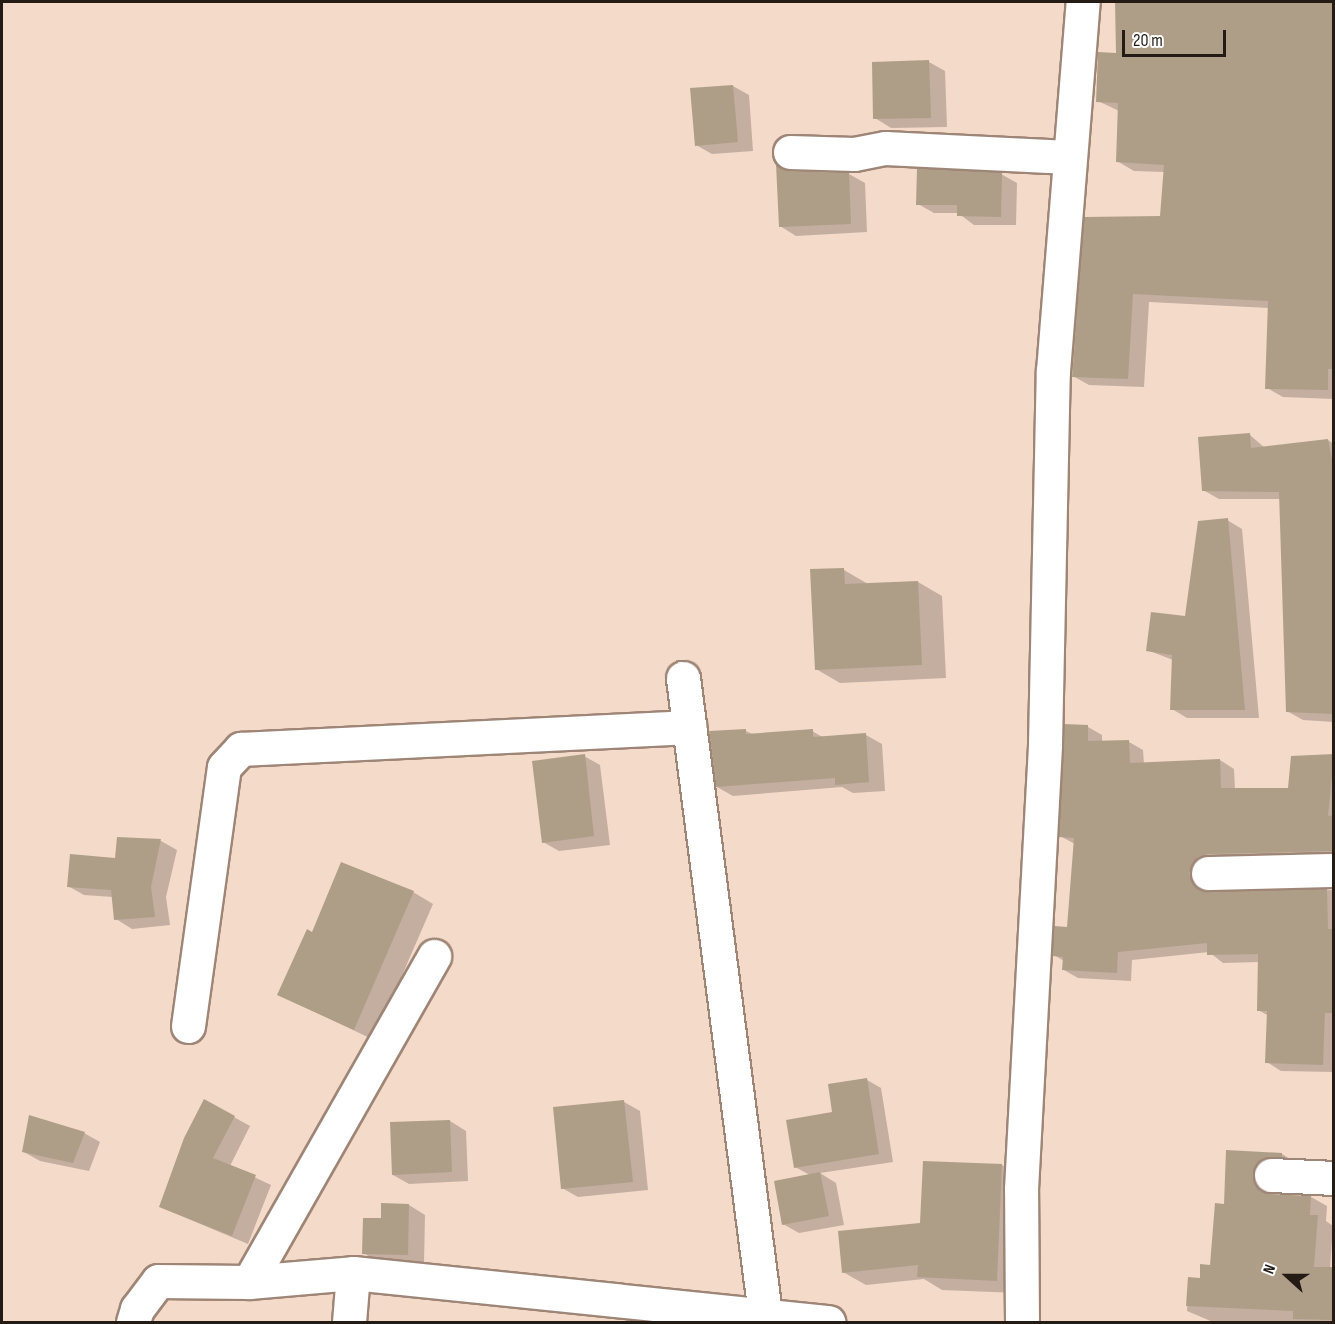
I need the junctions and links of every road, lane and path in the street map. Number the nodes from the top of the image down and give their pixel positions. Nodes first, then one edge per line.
1 (1083, 2) edge
2 (790, 152) dead end
3 (1069, 157) junction
4 (683, 678) dead end
5 (689, 728) junction
6 (1334, 870) edge
7 (1208, 873) dead end
8 (434, 956) dead end
9 (188, 1026) dead end
10 (1271, 1175) dead end
11 (1334, 1178) edge
12 (353, 1273) junction
13 (249, 1282) junction
14 (765, 1314) junction
15 (133, 1323) edge
16 (349, 1323) edge
17 (828, 1323) edge
18 (1022, 1323) edge

1 - 3 street
2 - 3 street
3 - 18 street
4 - 5 street
5 - 9 street
5 - 14 street
6 - 7 street
8 - 13 street
10 - 11 street
12 - 13 street
12 - 14 street
12 - 16 street
13 - 15 street
14 - 17 street

